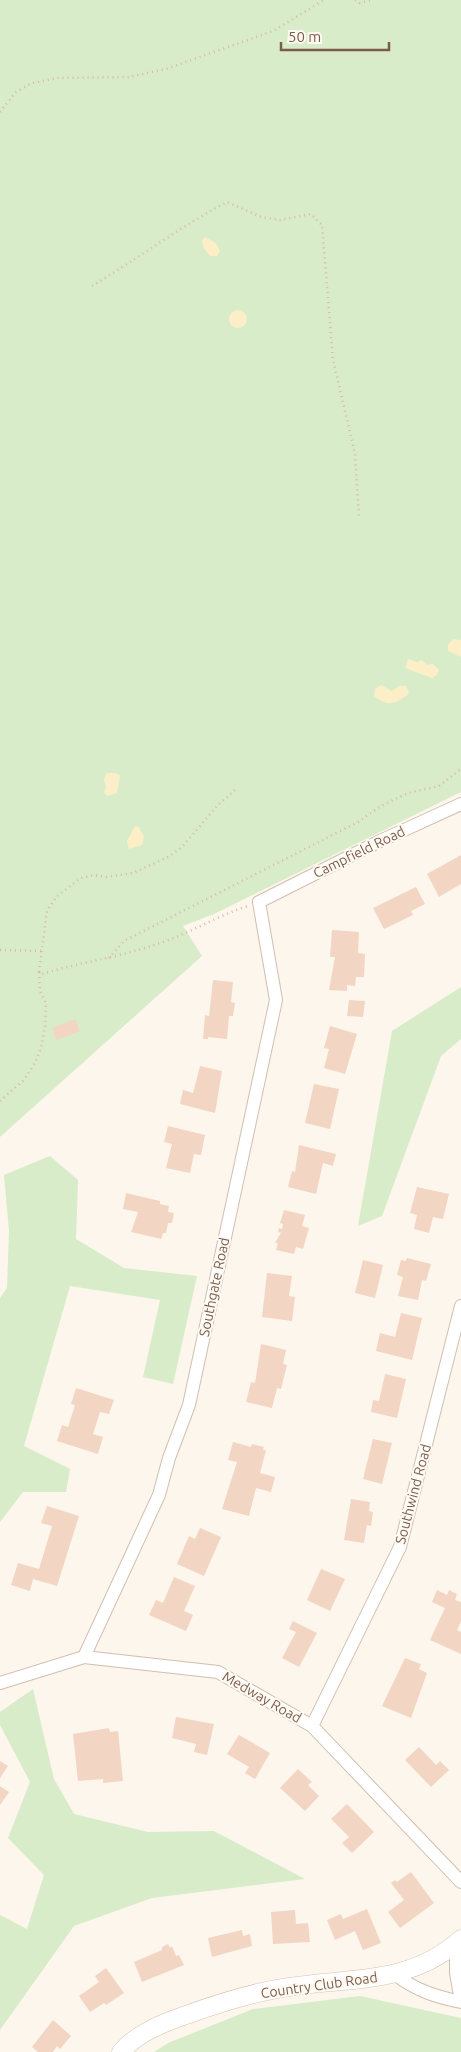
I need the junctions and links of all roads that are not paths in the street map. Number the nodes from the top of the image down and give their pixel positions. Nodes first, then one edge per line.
1 (461, 804) edge
2 (258, 902) joint
3 (461, 1306) edge
4 (84, 1657) junction
5 (0, 1682) edge
6 (312, 1726) junction
7 (461, 1882) edge
8 (459, 1941) edge
9 (395, 1974) junction
10 (461, 2002) edge
11 (121, 2052) edge

1 - 2 street, Campfield Road
2 - 4 street, Southgate Road
3 - 6 street, Southwind Road
4 - 5 street, Medway Road
4 - 6 street, Medway Road
6 - 7 street, Medway Road
8 - 9 street, Country Club Road
8 - 10 street
9 - 10 street
9 - 11 street, Country Club Road

